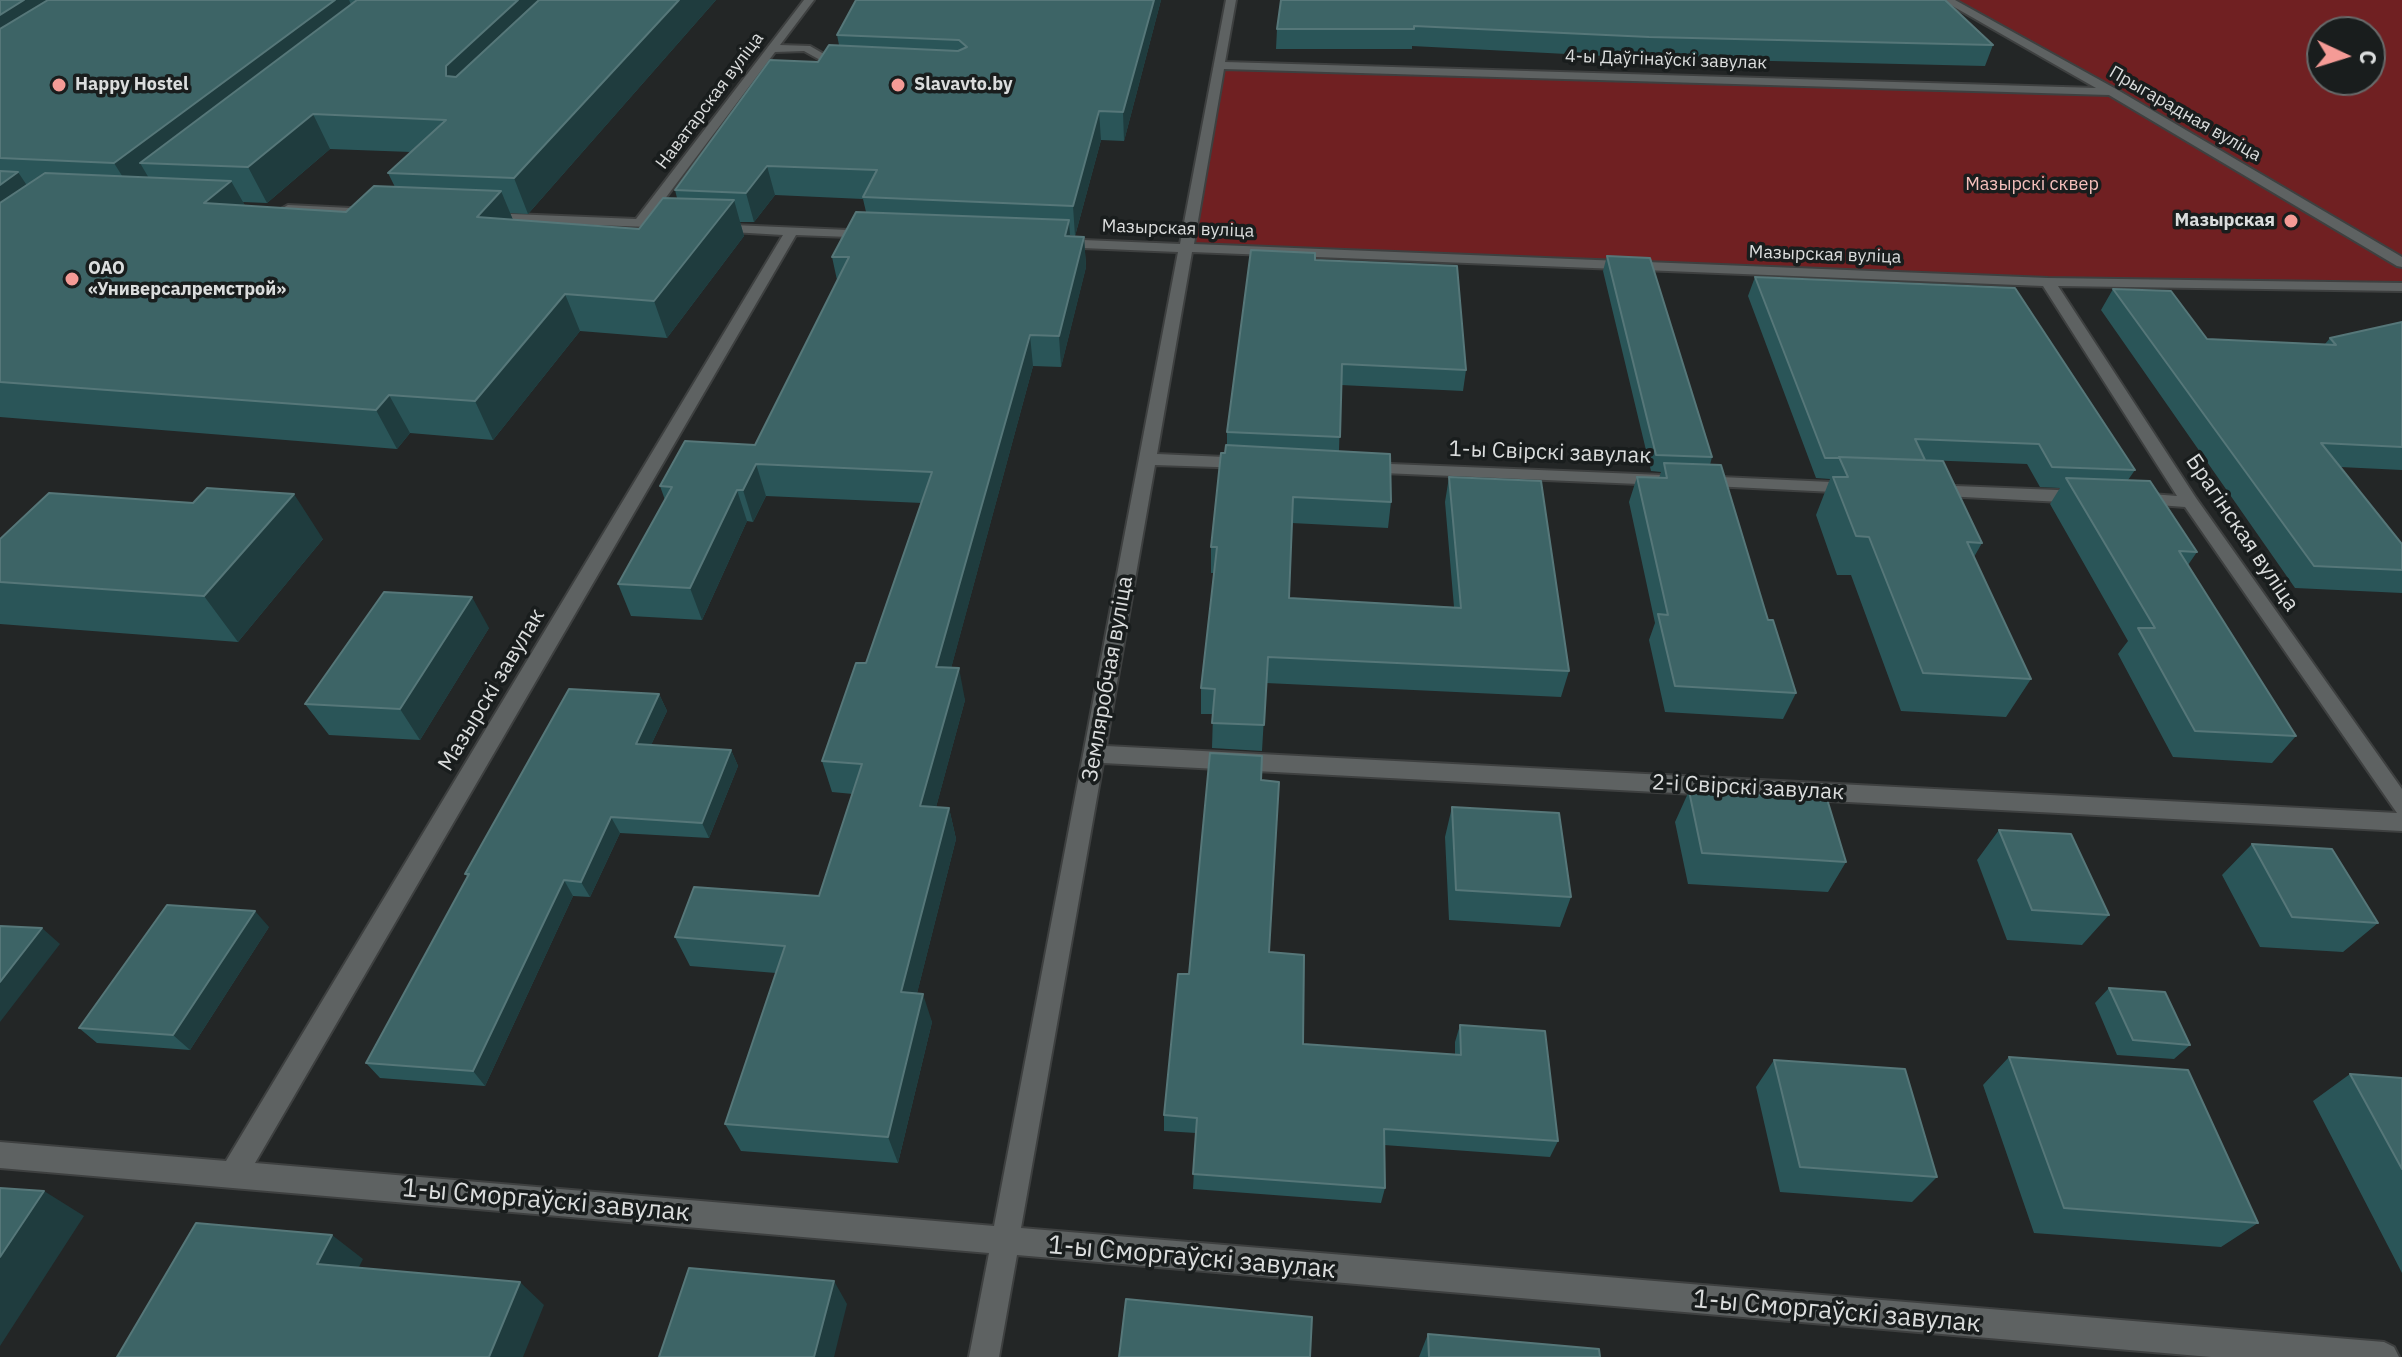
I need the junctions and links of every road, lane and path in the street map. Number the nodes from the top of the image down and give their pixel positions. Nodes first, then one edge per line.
1 (809, 0) edge
2 (1231, 0) edge
3 (1947, 0) edge
4 (772, 49) junction
5 (1219, 65) junction
6 (853, 69) edge
7 (2112, 92) junction
8 (268, 208) edge
9 (392, 213) edge
10 (470, 216) edge
11 (640, 223) junction
12 (792, 231) junction
13 (884, 235) edge
14 (1037, 242) edge
15 (1187, 248) junction
16 (2402, 263) edge
17 (2048, 282) junction
18 (2402, 287) edge
19 (1148, 459) junction
20 (1273, 464) edge
21 (1352, 467) edge
22 (1874, 489) edge
23 (1905, 490) edge
24 (2095, 498) edge
25 (2127, 499) edge
26 (2190, 502) junction
27 (1095, 754) junction
28 (2402, 806) edge
29 (2402, 822) edge
30 (0, 1155) edge
31 (234, 1173) junction
32 (1005, 1242) junction
33 (984, 1357) edge
34 (2384, 1357) edge

1 - 4 street, Наватарская вуліца
2 - 5 street, Земляробчая вуліца
3 - 7 street, Прыгарадная вуліца
4 - 6 street
4 - 11 street, Наватарская вуліца
5 - 7 street, 4-ы Даўгінаўскі завулак
5 - 15 street, Земляробчая вуліца
7 - 16 street, Прыгарадная вуліца
8 - 9 street
10 - 11 street
11 - 12 street
12 - 13 street
12 - 31 street, Мазырскі завулак
14 - 15 street, Мазырская вуліца
15 - 17 street, Мазырская вуліца
15 - 19 street, Земляробчая вуліца
17 - 18 street, Мазырская вуліца
17 - 26 street, Брагінская вуліца
19 - 20 street
19 - 27 street, Земляробчая вуліца
21 - 22 street, 1-ы Свірскі завулак
23 - 24 street
25 - 26 street
26 - 28 street, Брагінская вуліца
27 - 29 street, 2-і Свірскі завулак
27 - 32 street, Земляробчая вуліца
30 - 31 street, 1-ы Сморгаўскі завулак
31 - 32 street, 1-ы Сморгаўскі завулак
32 - 33 street, Земляробчая вуліца
32 - 34 street, 1-ы Сморгаўскі завулак

